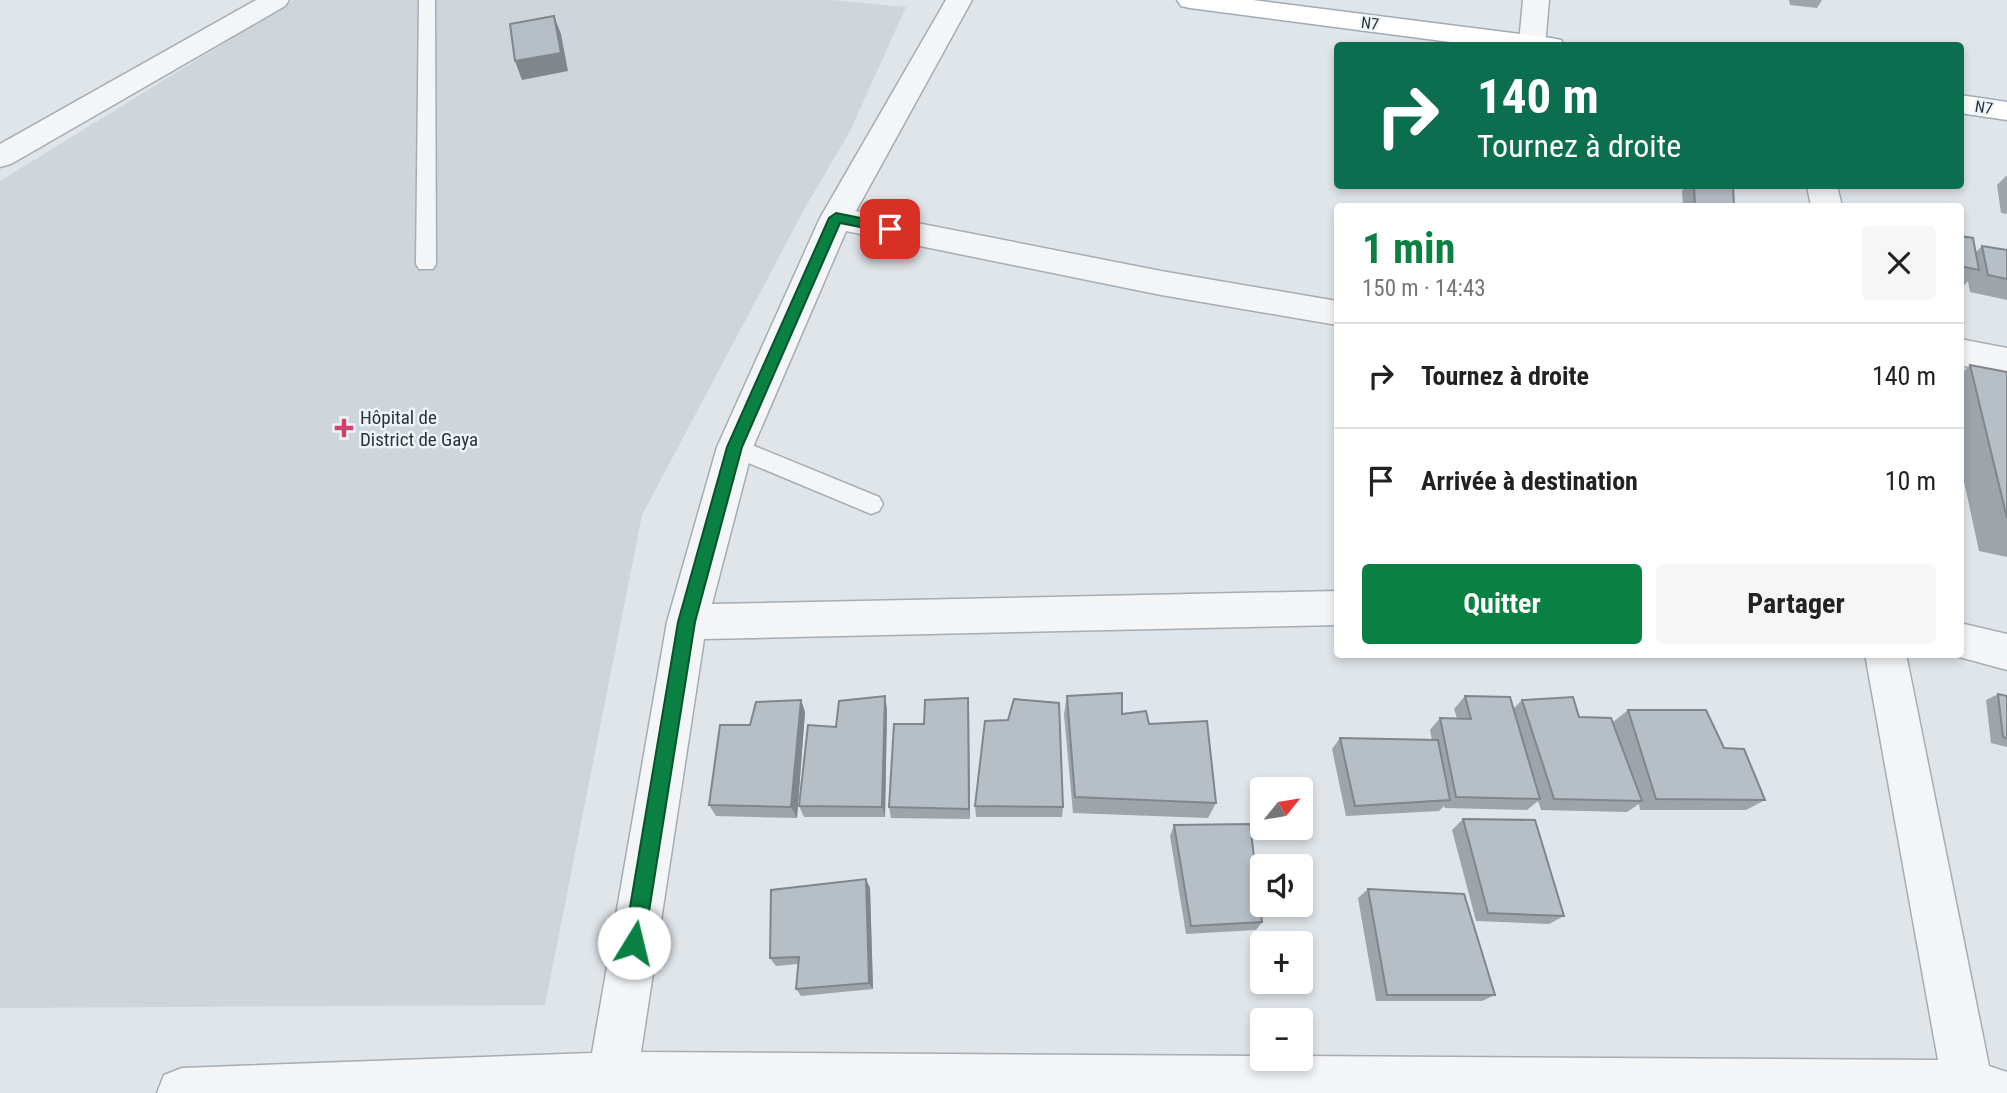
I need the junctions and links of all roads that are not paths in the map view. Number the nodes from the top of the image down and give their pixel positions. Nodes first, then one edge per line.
1 (276, 0) edge
2 (426, 0) edge
3 (959, 0) edge
4 (1190, 0) edge
5 (1536, 0) edge
6 (1526, 42) edge
7 (1542, 42) edge
8 (1964, 105) edge
9 (2007, 111) edge
10 (0, 157) edge
11 (836, 218) junction
12 (426, 264) dead end
13 (1334, 312) edge
14 (1964, 353) edge
15 (2007, 361) edge
16 (735, 447) junction
17 (871, 504) dead end
18 (1334, 608) edge
19 (687, 622) junction
20 (1964, 642) edge
21 (2007, 652) edge
22 (1886, 658) edge
23 (611, 1085) edge
24 (1978, 1090) edge
25 (182, 1093) edge

1 - 10 street
2 - 12 lane
3 - 11 street
4 - 6 main road, N7
5 - 7 street
8 - 9 main road, N7
11 - 13 street
11 - 16 street
14 - 15 street
16 - 17 lane
16 - 19 street
18 - 19 street
19 - 23 street
20 - 21 street
22 - 24 street
23 - 24 street
23 - 25 street

